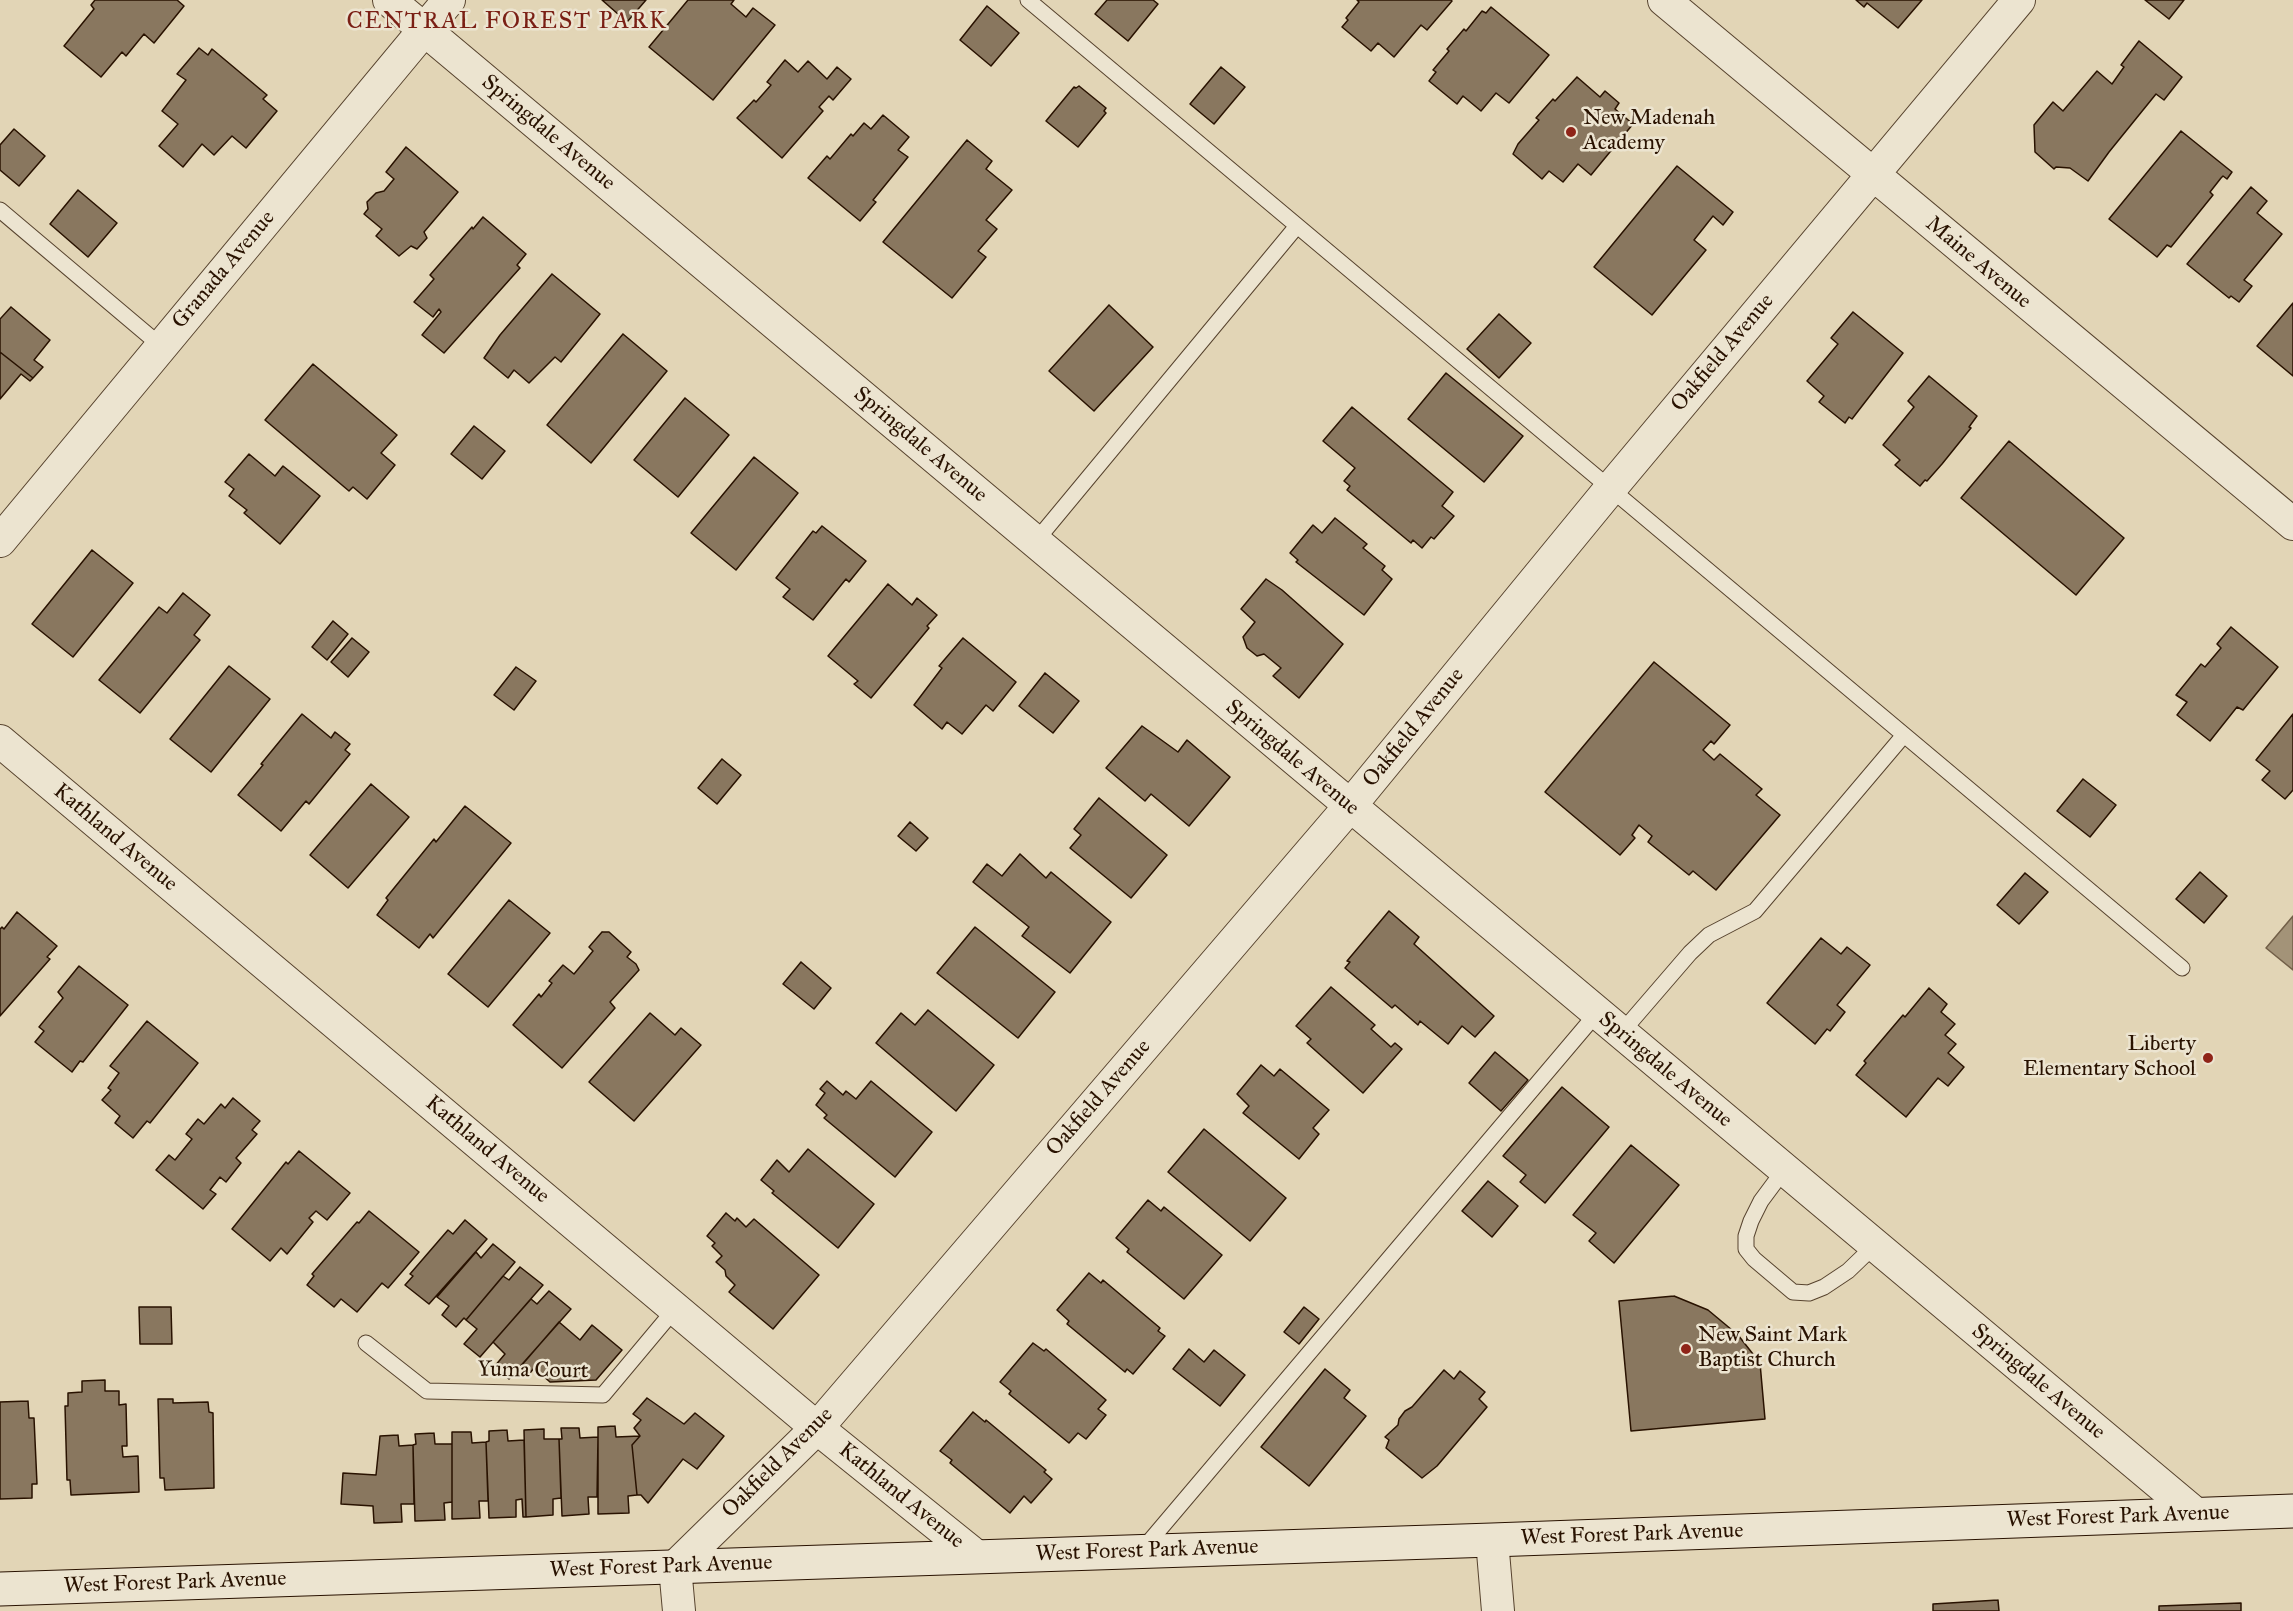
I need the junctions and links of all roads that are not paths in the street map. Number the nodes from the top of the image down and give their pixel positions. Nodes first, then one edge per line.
1 (389, 0) edge
2 (449, 0) edge
3 (1028, 0) edge
4 (1664, 0) edge
5 (2019, 0) edge
6 (424, 29) junction
7 (1872, 175) junction
8 (0, 210) edge
9 (1297, 226) junction
10 (161, 346) junction
11 (1610, 489) junction
12 (2293, 524) edge
13 (0, 541) edge
14 (1035, 542) junction
15 (1904, 735) junction
16 (0, 741) edge
17 (1350, 806) junction
18 (2182, 968) dead end
19 (1597, 1013) junction
20 (1621, 1033) junction
21 (1784, 1170) junction
22 (1875, 1245) junction
23 (675, 1309) junction
24 (366, 1343) dead end
25 (817, 1428) junction
26 (2293, 1511) edge
27 (2197, 1515) junction
28 (1492, 1540) junction
29 (1141, 1551) junction
30 (976, 1556) junction
31 (675, 1567) junction
32 (0, 1589) edge
33 (679, 1611) edge
34 (1498, 1611) edge

1 - 6 street, Springdale Avenue
2 - 6 street, Granada Avenue
3 - 9 lane
4 - 7 street, Maine Avenue
5 - 7 street, Oakfield Avenue
6 - 10 street, Granada Avenue
6 - 14 street, Springdale Avenue
7 - 11 street, Oakfield Avenue
7 - 12 street, Maine Avenue
8 - 10 lane
9 - 11 lane
9 - 14 lane
10 - 13 street, Granada Avenue
11 - 15 lane
11 - 17 street, Oakfield Avenue
14 - 17 street, Springdale Avenue
15 - 18 lane
15 - 20 lane
16 - 23 street, Kathland Avenue
17 - 19 street, Springdale Avenue
17 - 25 street, Oakfield Avenue
19 - 20 street, Springdale Avenue
19 - 29 lane
20 - 21 street, Springdale Avenue
21 - 22 street, Springdale Avenue
21 - 22 lane
22 - 27 street, Springdale Avenue
23 - 24 lane, Yuma Court
23 - 25 street, Kathland Avenue
25 - 30 street, Kathland Avenue
25 - 31 street, Oakfield Avenue
26 - 27 main road, West Forest Park Avenue
27 - 28 main road, West Forest Park Avenue
28 - 29 main road, West Forest Park Avenue
28 - 34 street
29 - 30 main road, West Forest Park Avenue
30 - 31 main road, West Forest Park Avenue
31 - 32 main road, West Forest Park Avenue
31 - 33 street

